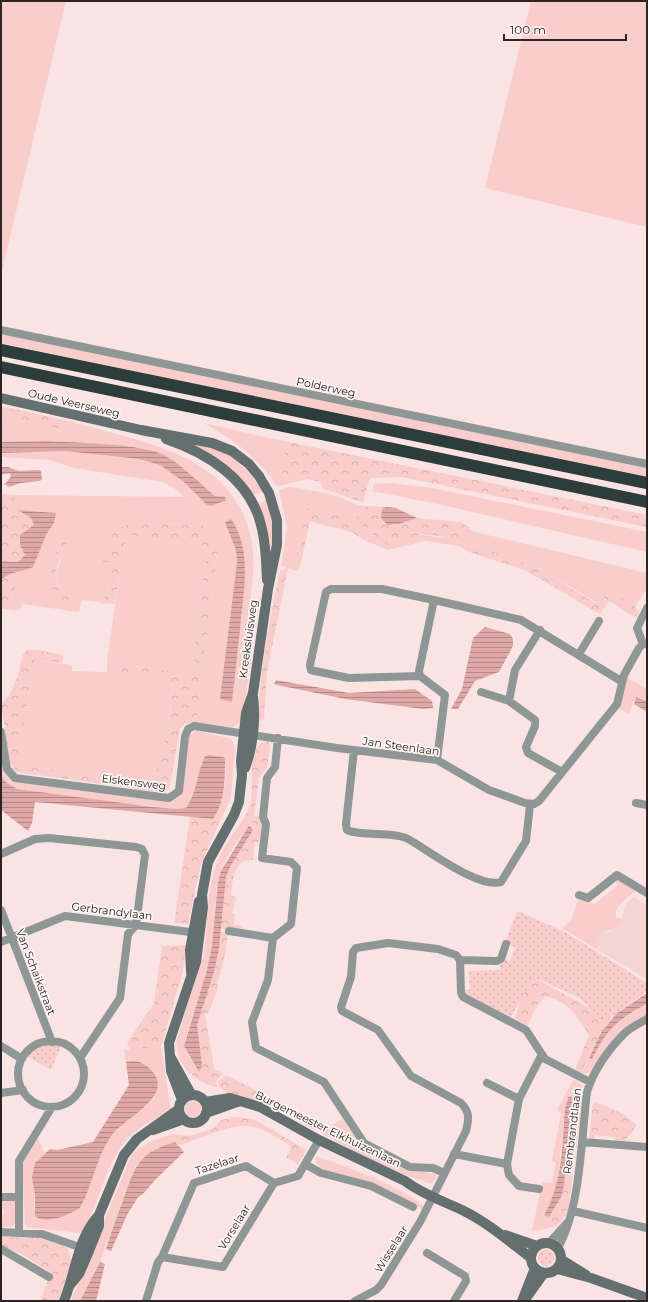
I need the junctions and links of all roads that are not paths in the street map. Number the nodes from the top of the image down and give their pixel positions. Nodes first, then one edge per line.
1 (1, 330) edge
2 (1, 350) edge
3 (1, 367) edge
4 (1, 398) edge
5 (141, 430) junction
6 (647, 464) edge
7 (647, 483) edge
8 (268, 493) joint
9 (251, 501) joint
10 (647, 502) edge
11 (268, 589) junction
12 (434, 600) junction
13 (647, 608) edge
14 (599, 620) dead end
15 (540, 630) junction
16 (645, 644) edge
17 (579, 654) junction
18 (420, 676) junction
19 (622, 680) junction
20 (481, 692) dead end
21 (509, 701) junction
22 (1, 732) edge
23 (248, 734) junction
24 (278, 738) junction
25 (354, 750) junction
26 (437, 760) junction
27 (562, 772) junction
28 (636, 803) dead end
29 (530, 805) junction
30 (647, 805) edge
31 (1, 854) edge
32 (647, 893) edge
33 (579, 895) dead end
34 (1, 910) edge
35 (136, 925) junction
36 (229, 931) dead end
37 (197, 933) junction
38 (11, 938) junction
39 (273, 938) junction
40 (1, 942) edge
41 (506, 944) dead end
42 (460, 960) junction
43 (647, 1019) edge
44 (52, 1042) junction
45 (1, 1046) edge
46 (542, 1054) junction
47 (169, 1055) junction
48 (80, 1058) junction
49 (22, 1059) junction
50 (590, 1082) junction
51 (487, 1083) dead end
52 (23, 1090) junction
53 (1, 1093) edge
54 (191, 1094) junction
55 (519, 1099) junction
56 (240, 1101) junction
57 (205, 1102) junction
58 (180, 1105) junction
59 (52, 1107) junction
60 (206, 1113) junction
61 (184, 1119) junction
62 (144, 1133) junction
63 (318, 1140) junction
64 (582, 1142) junction
65 (647, 1147) edge
66 (454, 1154) junction
67 (305, 1164) junction
68 (507, 1164) junction
69 (444, 1173) junction
70 (274, 1183) junction
71 (539, 1189) dead end
72 (434, 1194) junction
73 (1, 1197) edge
74 (19, 1197) junction
75 (414, 1207) dead end
76 (573, 1211) junction
77 (647, 1228) edge
78 (1, 1232) edge
79 (19, 1233) junction
80 (500, 1234) junction
81 (553, 1245) junction
82 (537, 1246) junction
83 (1, 1249) edge
84 (85, 1249) junction
85 (427, 1253) dead end
86 (162, 1257) junction
87 (562, 1260) junction
88 (537, 1267) junction
89 (557, 1269) junction
90 (49, 1277) dead end
91 (591, 1278) junction
92 (647, 1298) edge
93 (64, 1301) edge
94 (146, 1301) edge
95 (355, 1301) edge
96 (454, 1301) edge
97 (523, 1301) edge

1 - 6 street, Polderweg
2 - 7 highway
3 - 10 highway
4 - 5 street, Oude Veerseweg
5 - 8 street, Oude Veerseweg
5 - 9 street, Oude Veerseweg
8 - 11 street, Kreeksluisweg
9 - 11 street, Kreeksluisweg
11 - 23 street, Kreeksluisweg
12 - 15 street
12 - 18 street
12 - 18 street
13 - 16 street
14 - 17 street
15 - 17 street
15 - 21 street
16 - 19 street
17 - 19 street
18 - 26 street
19 - 27 street
20 - 21 street
21 - 27 street
22 - 23 street, Elskensweg
23 - 24 street, Jan Steenlaan
23 - 37 street, Kreeksluisweg
24 - 25 street, Jan Steenlaan
24 - 39 street
25 - 26 street, Jan Steenlaan
25 - 29 street
26 - 29 street, Jan Steenlaan
27 - 29 street
28 - 30 street
31 - 35 street
32 - 33 street
34 - 38 street, Van Schaikstraat
35 - 37 street, Gerbrandylaan
35 - 38 street, Gerbrandylaan
35 - 48 street
36 - 39 street
37 - 47 street, Kreeksluisweg
38 - 40 street, Gerbrandylaan
38 - 44 street, Van Schaikstraat
39 - 69 street
41 - 42 street
42 - 46 street
42 - 66 street, Wisselaar
43 - 50 street, Rembrandtlaan
44 - 48 street
44 - 49 street
45 - 49 street
46 - 50 street
46 - 55 street
47 - 54 street
47 - 58 street, Kreeksluisweg
48 - 59 street
49 - 52 street
50 - 64 street, Rembrandtlaan
51 - 55 street
52 - 53 street
52 - 59 street
54 - 57 street
54 - 58 street
55 - 68 street
56 - 57 street, Burgemeester Elkhuizenlaan
56 - 60 street, Burgemeester Elkhuizenlaan
56 - 63 street, Burgemeester Elkhuizenlaan
57 - 60 street
58 - 61 street
58 - 62 street
59 - 74 street
60 - 61 street
61 - 62 street
62 - 84 street
63 - 67 street
63 - 72 street, Burgemeester Elkhuizenlaan
64 - 65 street
64 - 76 street, Rembrandtlaan
66 - 68 street
66 - 69 street, Wisselaar
67 - 70 street
67 - 75 street
68 - 71 street
69 - 72 street, Wisselaar
70 - 86 street, Vorselaar
70 - 86 street, Tazelaar
72 - 80 street, Burgemeester Elkhuizenlaan
72 - 95 street, Wisselaar
73 - 74 street
74 - 79 street
76 - 77 street
76 - 81 street, Rembrandtlaan
78 - 79 street
79 - 84 street
80 - 82 street, Burgemeester Elkhuizenlaan
80 - 88 street, Burgemeester Elkhuizenlaan
81 - 82 street
81 - 87 street
82 - 88 street
83 - 90 street
84 - 93 street
85 - 96 street
86 - 94 street
87 - 89 street
87 - 91 street
88 - 89 street
88 - 97 street
89 - 91 street
91 - 92 street

